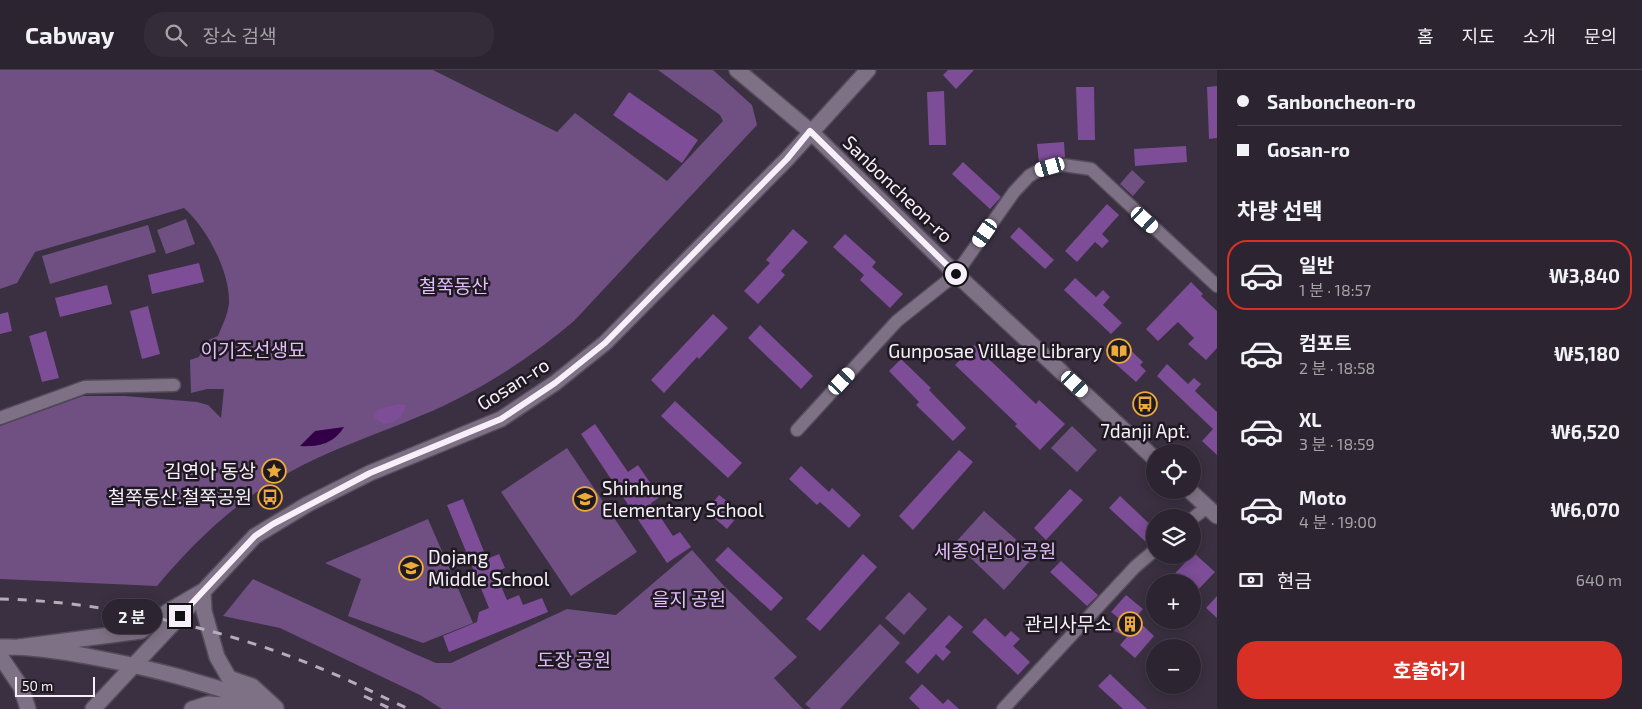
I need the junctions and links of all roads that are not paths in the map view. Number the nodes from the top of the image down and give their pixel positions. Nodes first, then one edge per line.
1 (737, 70) edge
2 (868, 70) edge
3 (810, 131) junction
4 (956, 274) junction
5 (1217, 286) edge
6 (174, 385) dead end
7 (0, 418) edge
8 (797, 430) dead end
9 (1146, 451) edge
10 (1198, 499) edge
11 (1212, 512) edge
12 (1146, 558) edge
13 (203, 591) junction
14 (0, 647) edge
15 (19, 647) junction
16 (0, 656) edge
17 (134, 664) junction
18 (28, 709) edge
19 (93, 709) edge
20 (192, 709) edge
21 (276, 709) edge
22 (1003, 709) edge

1 - 3 street, Sanboncheon-ro
2 - 3 street, Gosan-ro
3 - 4 street, Sanboncheon-ro
3 - 13 street, Gosan-ro
4 - 5 street
4 - 8 street
4 - 9 street, Sanboncheon-ro
6 - 7 street
10 - 11 street
12 - 22 street
13 - 15 street
13 - 17 street, Gosan-ro
13 - 21 street
14 - 15 street
15 - 17 street
16 - 18 street
17 - 19 street, Gosan-ro
17 - 21 street
20 - 21 street

